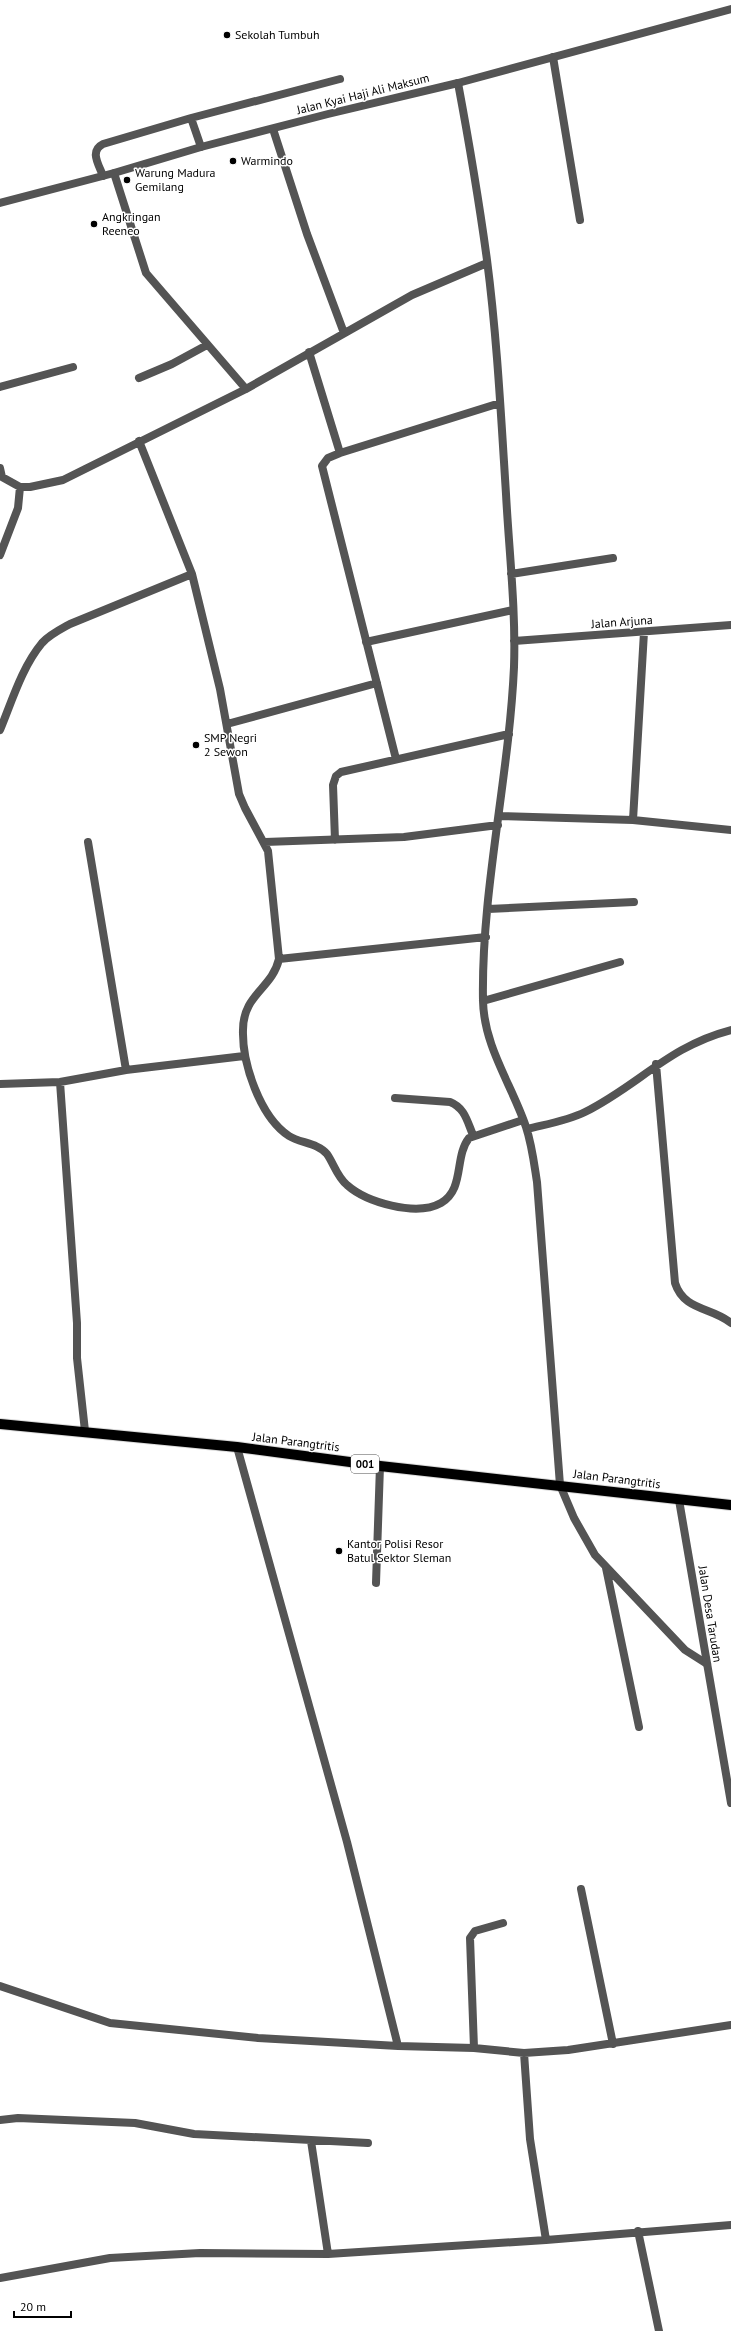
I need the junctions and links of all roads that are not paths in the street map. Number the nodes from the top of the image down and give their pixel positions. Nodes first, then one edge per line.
1 (731, 9) edge
2 (552, 57) junction
3 (340, 78) dead end
4 (458, 83) junction
5 (191, 118) junction
6 (273, 129) junction
7 (201, 147) junction
8 (114, 173) junction
9 (103, 176) junction
10 (0, 203) edge
11 (580, 220) dead end
12 (487, 263) junction
13 (344, 333) junction
14 (207, 345) junction
15 (309, 352) junction
16 (73, 367) dead end
17 (139, 378) dead end
18 (0, 387) edge
19 (246, 389) junction
20 (500, 403) junction
21 (139, 441) junction
22 (340, 452) junction
23 (0, 468) edge
24 (1, 477) edge
25 (20, 487) junction
26 (0, 555) edge
27 (613, 558) dead end
28 (192, 574) junction
29 (511, 574) junction
30 (513, 610) junction
31 (731, 625) edge
32 (644, 632) junction
33 (514, 641) junction
34 (366, 642) junction
35 (377, 683) junction
36 (227, 724) junction
37 (0, 730) edge
38 (510, 734) junction
39 (396, 759) junction
40 (499, 816) junction
41 (632, 820) junction
42 (498, 825) junction
43 (731, 830) edge
44 (335, 840) junction
45 (88, 842) dead end
46 (264, 842) junction
47 (634, 902) dead end
48 (488, 909) junction
49 (486, 937) junction
50 (279, 959) junction
51 (620, 962) dead end
52 (483, 1001) junction
53 (731, 1030) edge
54 (244, 1056) junction
55 (656, 1064) junction
56 (126, 1070) junction
57 (60, 1082) junction
58 (0, 1084) edge
59 (395, 1098) dead end
60 (524, 1120) junction
61 (527, 1129) junction
62 (473, 1135) junction
63 (731, 1323) edge
64 (0, 1424) edge
65 (85, 1431) junction
66 (237, 1447) junction
67 (380, 1466) junction
68 (560, 1485) junction
69 (680, 1500) junction
70 (731, 1505) edge
71 (605, 1567) junction
72 (376, 1583) dead end
73 (706, 1664) junction
74 (638, 1727) dead end
75 (731, 1803) edge
76 (581, 1889) dead end
77 (503, 1923) dead end
78 (0, 1986) edge
79 (731, 2025) edge
80 (613, 2044) junction
81 (398, 2046) junction
82 (474, 2048) junction
83 (524, 2053) junction
84 (0, 2120) edge
85 (310, 2140) junction
86 (368, 2143) dead end
87 (731, 2225) edge
88 (638, 2231) junction
89 (546, 2240) junction
90 (328, 2254) junction
91 (0, 2278) edge
92 (659, 2331) edge

1 - 2 street, Jalan Kyai Haji Ali Maksum
2 - 4 street, Jalan Kyai Haji Ali Maksum
2 - 11 street
3 - 5 street
4 - 6 street, Jalan Kyai Haji Ali Maksum
4 - 12 street
5 - 7 street
5 - 9 street
6 - 7 street, Jalan Kyai Haji Ali Maksum
6 - 13 street
7 - 8 street, Jalan Kyai Haji Ali Maksum
8 - 9 street, Jalan Kyai Haji Ali Maksum
8 - 14 street
9 - 10 street, Jalan Kyai Haji Ali Maksum
12 - 13 street
12 - 20 street
13 - 15 street
14 - 17 street
14 - 19 street
15 - 19 street
15 - 22 street
16 - 18 street
19 - 21 street
20 - 22 street
20 - 29 street
21 - 25 street
21 - 28 street
22 - 34 street
23 - 24 street
24 - 25 street
25 - 26 street
27 - 29 street
28 - 36 street
28 - 37 street
29 - 30 street
30 - 33 street
30 - 34 street
31 - 32 street, Jalan Arjuna
32 - 33 street, Jalan Arjuna
32 - 41 street
33 - 38 street
34 - 35 street
35 - 36 street
35 - 39 street
36 - 46 street
38 - 39 street
38 - 40 street
39 - 44 street
40 - 41 street
40 - 42 street
41 - 43 street
42 - 44 street
42 - 48 street
44 - 46 street
45 - 56 street
46 - 50 street
47 - 48 street
48 - 49 street
49 - 50 street
49 - 52 street
50 - 54 street
51 - 52 street
52 - 60 street
53 - 55 street
54 - 56 street
54 - 62 street
55 - 61 street
55 - 63 street
56 - 57 street
57 - 58 street
57 - 65 street
59 - 62 street
60 - 61 street
60 - 62 street
61 - 68 street
64 - 65 main road, Jalan Parangtritis / 001
65 - 66 main road, Jalan Parangtritis / 001
66 - 67 main road, Jalan Parangtritis / 001
66 - 81 street
67 - 68 main road, Jalan Parangtritis / 001
67 - 72 street
68 - 69 main road, Jalan Parangtritis / 001
68 - 71 street
69 - 70 main road, Jalan Parangtritis / 001
69 - 73 street, Jalan Desa Tarudan
71 - 73 street
71 - 74 street
73 - 75 street, Jalan Desa Tarudan
76 - 80 street
77 - 82 street
78 - 81 street
79 - 80 street
80 - 83 street
81 - 82 street
82 - 83 street
83 - 89 street
84 - 85 street
85 - 86 street
85 - 90 street
87 - 88 street
88 - 89 street
88 - 92 street
89 - 90 street
90 - 91 street

